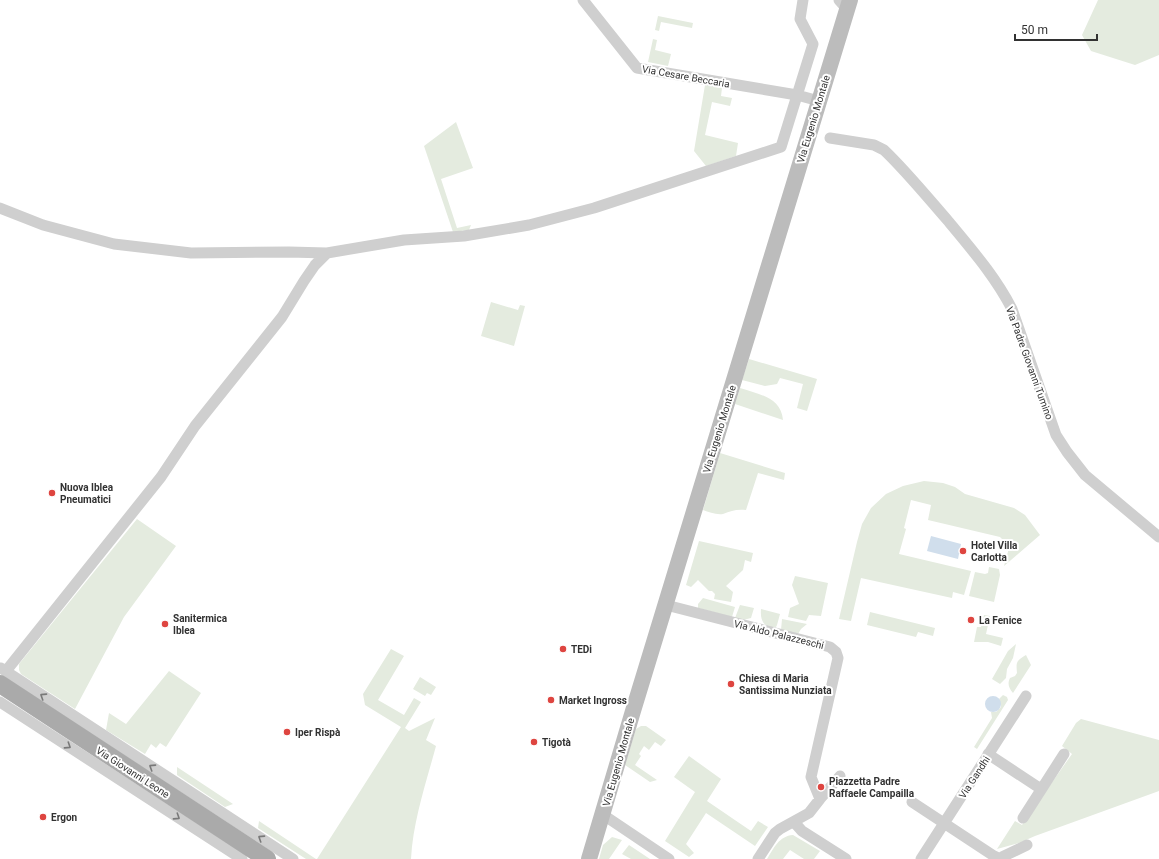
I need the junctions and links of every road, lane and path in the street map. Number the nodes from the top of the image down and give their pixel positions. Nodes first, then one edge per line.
1 (583, 0) edge
2 (803, 0) edge
3 (845, 3) edge
4 (797, 95) junction
5 (819, 101) junction
6 (830, 138) dead end
7 (0, 208) edge
8 (327, 253) junction
9 (1159, 537) edge
10 (666, 605) junction
11 (2, 674) edge
12 (1026, 696) dead end
13 (0, 702) edge
14 (988, 754) junction
15 (1064, 754) dead end
16 (840, 776) dead end
17 (1041, 789) junction
18 (820, 798) junction
19 (912, 802) dead end
20 (602, 814) junction
21 (1023, 818) dead end
22 (794, 822) junction
23 (944, 824) junction
24 (1027, 845) dead end
25 (998, 858) edge
26 (242, 859) edge
27 (267, 859) edge
28 (293, 859) edge
29 (589, 859) edge
30 (669, 859) edge
31 (758, 859) edge
32 (846, 859) edge
33 (921, 859) edge

1 - 4 street, Via Cesare Beccaria
2 - 4 street
3 - 5 main road, Via Eugenio Montale
4 - 5 street, Via Cesare Beccaria
4 - 8 street
5 - 10 main road, Via Eugenio Montale
6 - 9 street, Via Padre Giovanni Tumino
7 - 8 street
8 - 11 street
10 - 18 street, Via Aldo Palazzeschi
10 - 20 main road, Via Eugenio Montale
11 - 27 main road, Via Giovanni Leone
28 -> 11 street
12 - 14 street, Via Gandhi
13 -> 26 street
14 - 17 street
14 - 23 street, Via Gandhi
15 - 17 street
16 - 18 street
17 - 21 street
18 - 22 street
19 - 23 street
20 - 29 main road, Via Eugenio Montale
20 - 30 street
22 - 31 street
22 - 32 street
23 - 25 street
23 - 33 street, Via Gandhi
24 - 25 street

